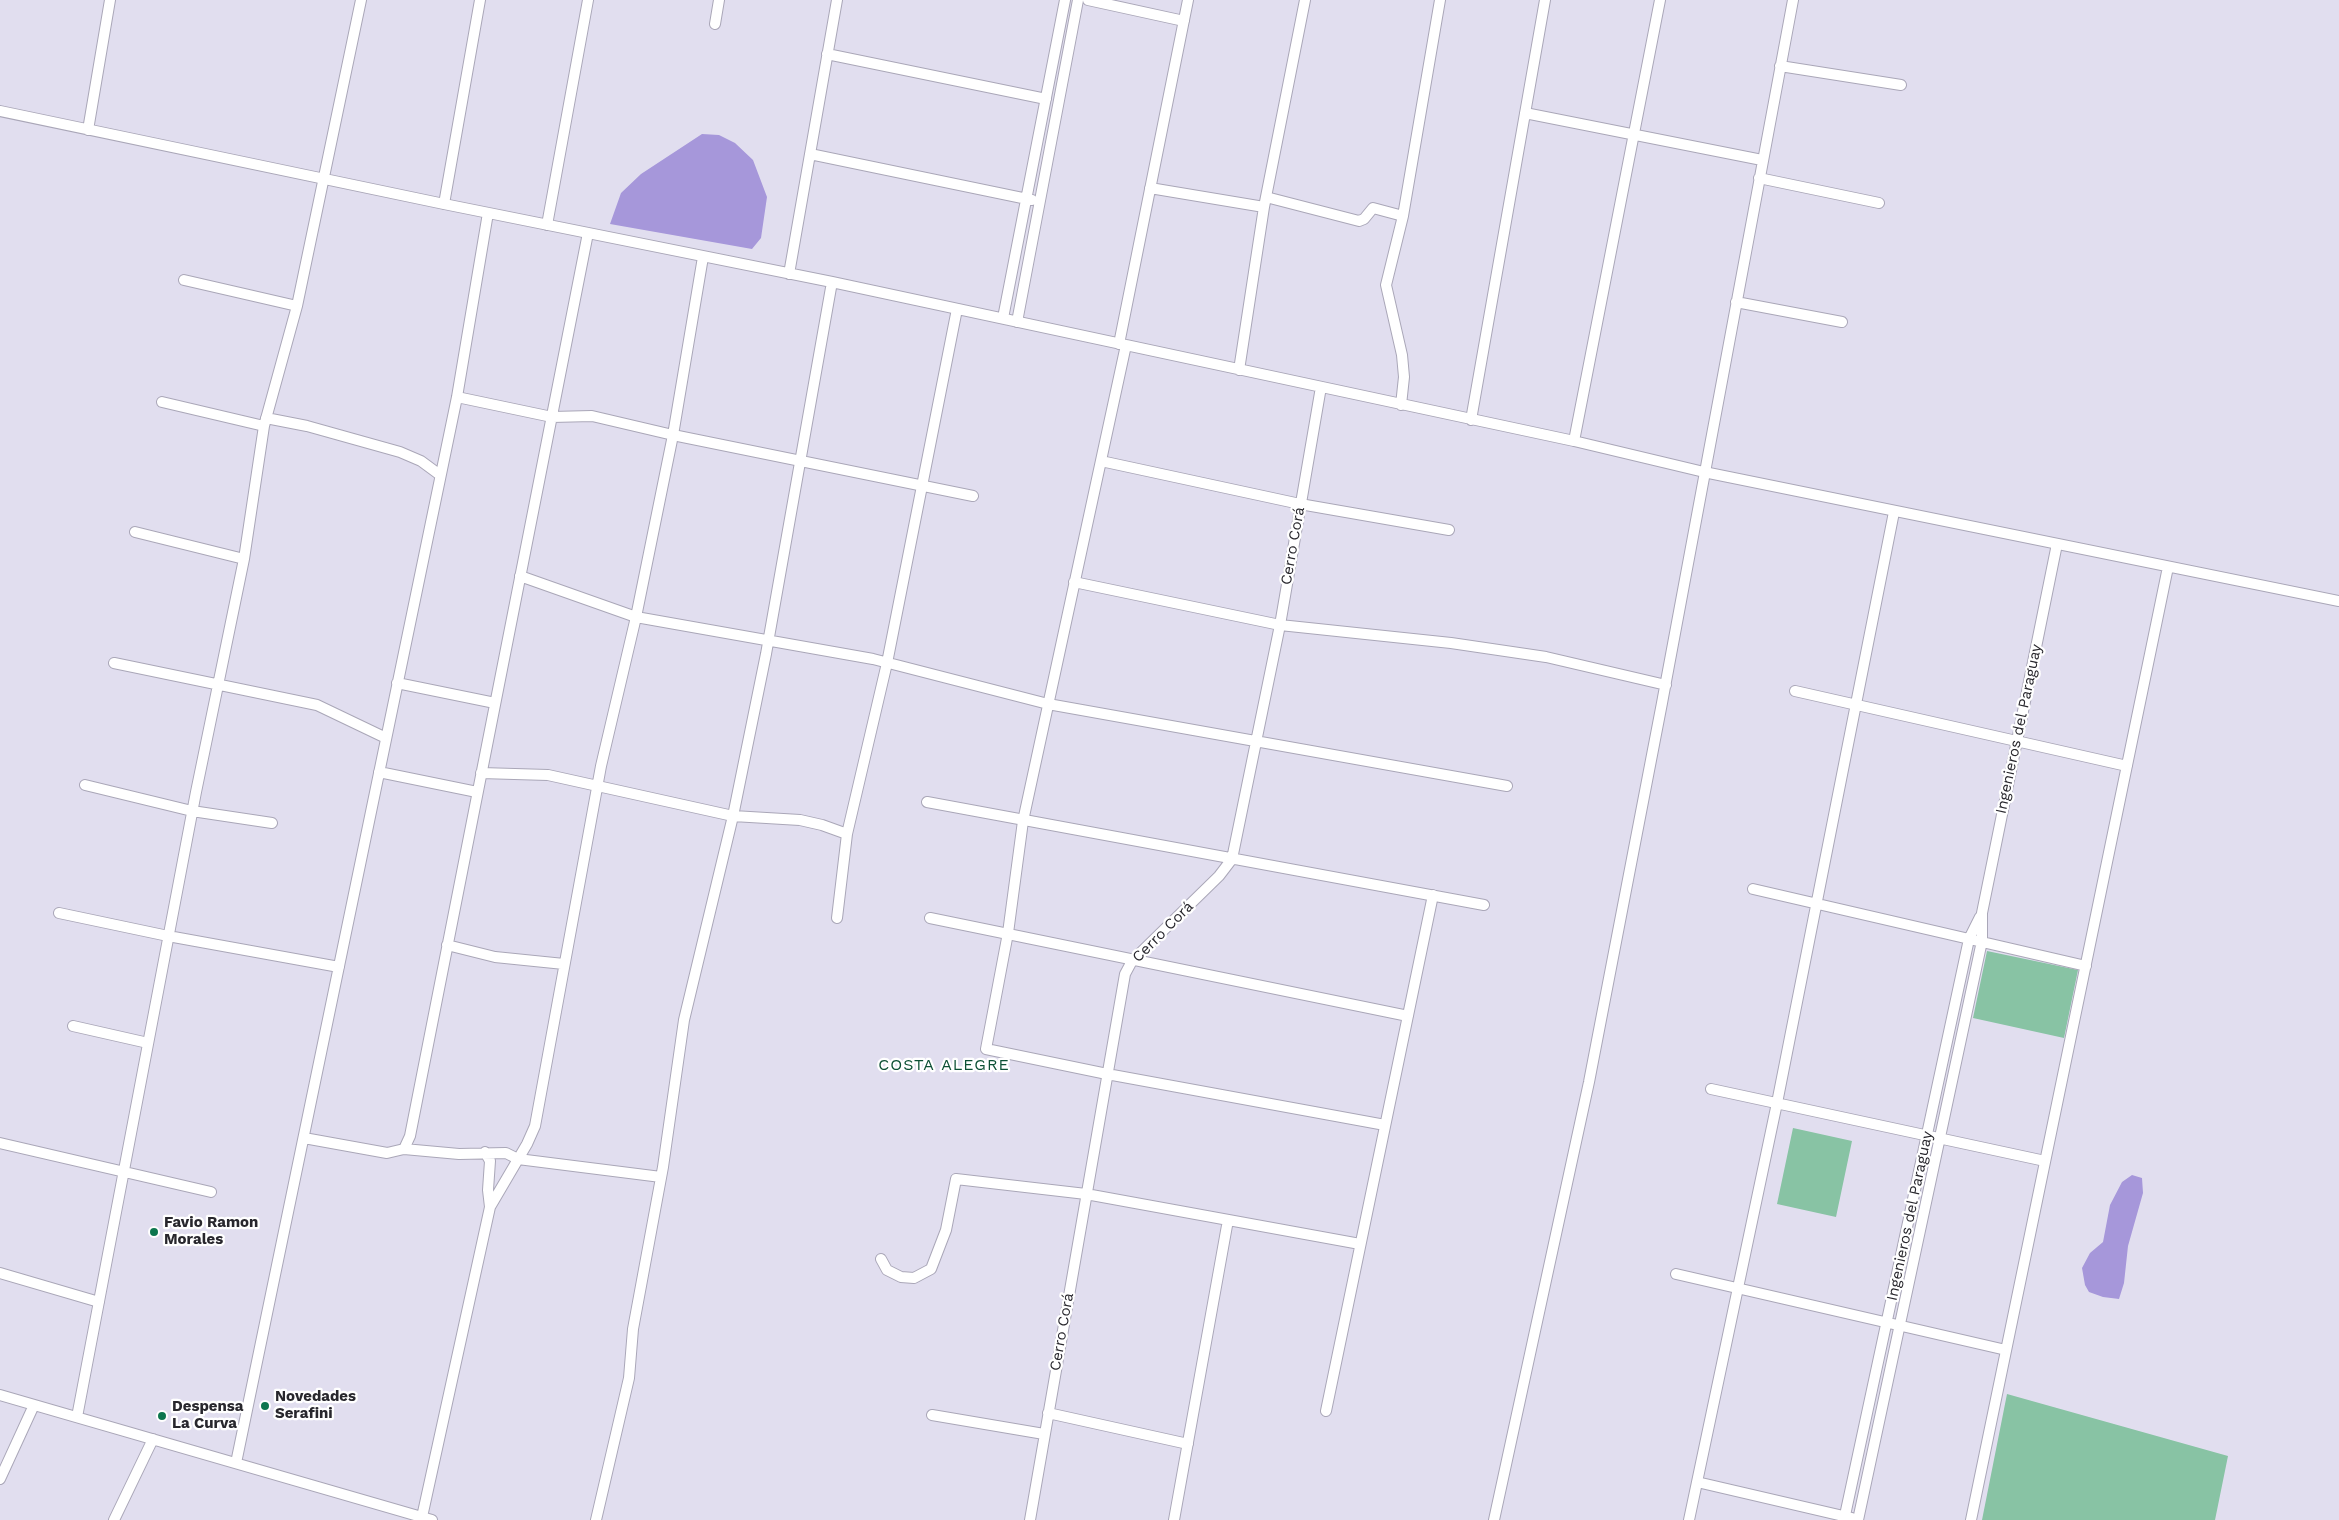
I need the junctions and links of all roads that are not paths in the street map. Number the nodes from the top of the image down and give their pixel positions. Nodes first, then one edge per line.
1 (110, 0) edge
2 (361, 0) edge
3 (480, 0) edge
4 (588, 0) edge
5 (719, 0) edge
6 (837, 0) edge
7 (1065, 0) edge
8 (1078, 0) edge
9 (1088, 0) edge
10 (1188, 0) edge
11 (1305, 0) edge
12 (1440, 0) edge
13 (1545, 0) edge
14 (1660, 0) edge
15 (1793, 0) edge
16 (1184, 21) junction
17 (715, 24) dead end
18 (827, 54) junction
19 (1780, 66) junction
20 (1901, 85) dead end
21 (1046, 99) junction
22 (0, 111) edge
23 (1525, 113) junction
24 (88, 130) junction
25 (1634, 134) junction
26 (810, 154) junction
27 (1762, 160) junction
28 (1759, 178) junction
29 (324, 179) junction
30 (1150, 188) junction
31 (1026, 198) junction
32 (1039, 201) junction
33 (1264, 202) junction
34 (1879, 203) dead end
35 (444, 204) junction
36 (488, 213) junction
37 (1403, 216) junction
38 (547, 225) junction
39 (588, 233) junction
40 (702, 257) junction
41 (789, 274) junction
42 (184, 280) dead end
43 (832, 282) junction
44 (1736, 302) junction
45 (297, 306) junction
46 (957, 308) junction
47 (1003, 318) junction
48 (1017, 322) junction
49 (1842, 322) dead end
50 (1122, 344) junction
51 (1240, 370) junction
52 (1321, 387) junction
53 (457, 397) junction
54 (162, 402) dead end
55 (1401, 405) junction
56 (552, 417) junction
57 (1471, 420) junction
58 (265, 422) junction
59 (673, 435) junction
60 (1574, 442) junction
61 (800, 461) junction
62 (1101, 461) junction
63 (1704, 472) junction
64 (440, 474) junction
65 (922, 485) junction
66 (973, 496) dead end
67 (1300, 504) junction
68 (1894, 512) junction
69 (1449, 530) dead end
70 (134, 532) dead end
71 (2058, 544) junction
72 (244, 559) junction
73 (2168, 567) junction
74 (520, 576) junction
75 (1074, 582) junction
76 (2339, 601) edge
77 (636, 617) junction
78 (1280, 625) junction
79 (768, 640) junction
80 (114, 663) dead end
81 (887, 663) junction
82 (397, 683) junction
83 (1666, 685) junction
84 (218, 686) junction
85 (1795, 691) dead end
86 (495, 703) junction
87 (1048, 704) junction
88 (1856, 704) junction
89 (386, 738) junction
90 (1258, 741) junction
91 (2017, 741) junction
92 (2127, 766) junction
93 (379, 772) junction
94 (481, 773) junction
95 (85, 785) dead end
96 (1507, 786) dead end
97 (597, 787) junction
98 (478, 792) junction
99 (927, 802) dead end
100 (192, 811) junction
101 (733, 816) junction
102 (1023, 821) junction
103 (272, 823) dead end
104 (847, 834) junction
105 (1232, 859) junction
106 (1753, 889) dead end
107 (1433, 895) junction
108 (1816, 903) junction
109 (1484, 905) dead end
110 (1982, 913) junction
111 (59, 914) dead end
112 (837, 918) dead end
113 (930, 918) dead end
114 (1008, 933) junction
115 (168, 936) junction
116 (1969, 939) junction
117 (1982, 942) junction
118 (448, 945) junction
119 (1132, 961) junction
120 (564, 964) junction
121 (2086, 966) junction
122 (339, 967) junction
123 (1408, 1016) junction
124 (73, 1026) dead end
125 (148, 1043) junction
126 (1107, 1074) junction
127 (1711, 1090) dead end
128 (1777, 1103) junction
129 (1385, 1125) junction
130 (1927, 1136) junction
131 (304, 1138) junction
132 (1939, 1138) junction
133 (0, 1143) edge
134 (404, 1149) junction
135 (485, 1152) junction
136 (518, 1159) junction
137 (2045, 1161) junction
138 (123, 1173) junction
139 (661, 1176) junction
140 (211, 1192) dead end
141 (1086, 1194) junction
142 (490, 1207) junction
143 (1228, 1220) junction
144 (1360, 1244) junction
145 (881, 1259) dead end
146 (0, 1273) edge
147 (1676, 1274) dead end
148 (1738, 1288) junction
149 (99, 1302) junction
150 (1887, 1322) junction
151 (1899, 1325) junction
152 (2006, 1350) junction
153 (0, 1395) edge
154 (34, 1405) junction
155 (1326, 1411) dead end
156 (1048, 1413) junction
157 (932, 1415) dead end
158 (77, 1417) junction
159 (1044, 1434) junction
160 (153, 1439) junction
161 (1188, 1444) junction
162 (236, 1463) junction
163 (0, 1479) edge
164 (1697, 1482) junction
165 (422, 1517) junction
166 (1845, 1518) edge
167 (114, 1520) edge
168 (432, 1520) edge
169 (596, 1520) edge
170 (1030, 1520) edge
171 (1174, 1520) edge
172 (1494, 1520) edge
173 (1689, 1520) edge
174 (1859, 1520) edge
175 (1971, 1520) edge

1 - 24 street
2 - 29 street
3 - 35 street
4 - 38 street
5 - 17 street
6 - 18 street
7 - 21 street
8 - 32 street
9 - 16 street
10 - 16 street
11 - 33 street
12 - 37 street
13 - 23 street
14 - 25 street
15 - 19 street
16 - 30 street
18 - 21 street
18 - 26 street
19 - 20 street
19 - 27 street
21 - 31 street
22 - 24 street
23 - 25 street
23 - 57 street
24 - 29 street
25 - 27 street
25 - 60 street
26 - 31 street
26 - 41 street
27 - 28 street
28 - 34 street
28 - 44 street
29 - 35 street
29 - 45 street
30 - 33 street
30 - 50 street
31 - 32 street
31 - 47 street
32 - 48 street
33 - 37 street
33 - 51 street
35 - 36 street
36 - 38 street
36 - 53 street
37 - 55 street
38 - 39 street
39 - 40 street
39 - 56 street
40 - 41 street
40 - 59 street
41 - 43 street
42 - 45 street
43 - 46 street
43 - 61 street
44 - 49 street
44 - 63 street
45 - 58 street
46 - 47 street
46 - 65 street
47 - 48 street
48 - 50 street
50 - 51 street
50 - 62 street
51 - 52 street
52 - 55 street
52 - 67 street, Cerro Corá
53 - 56 street
53 - 64 street
54 - 58 street
55 - 57 street
56 - 59 street
56 - 74 street
57 - 60 street
58 - 64 street
58 - 72 street
59 - 61 street
59 - 77 street
60 - 63 street
61 - 65 street
61 - 79 street
62 - 67 street
62 - 75 street
63 - 68 street
63 - 83 street
64 - 82 street
65 - 66 street
65 - 81 street
67 - 69 street
67 - 78 street, Cerro Corá
68 - 71 street
68 - 88 street
70 - 72 street
71 - 73 street
71 - 91 street, Ingenieros del Paraguay
72 - 84 street
73 - 76 street
73 - 92 street
74 - 77 street
74 - 86 street
75 - 78 street
75 - 87 street
77 - 79 street
77 - 97 street
78 - 83 street
78 - 90 street, Cerro Corá
79 - 81 street
79 - 101 street
80 - 84 street
81 - 87 street
81 - 104 street
82 - 86 street
82 - 89 street
83 - 172 street
84 - 89 street
84 - 100 street
85 - 88 street
86 - 94 street
87 - 90 street
87 - 102 street
88 - 91 street
88 - 108 street
89 - 93 street
90 - 96 street
90 - 105 street, Cerro Corá
91 - 92 street
91 - 110 street, Ingenieros del Paraguay
92 - 121 street
93 - 98 street
93 - 122 street
94 - 97 street
94 - 98 street
95 - 100 street
97 - 101 street
97 - 120 street
98 - 118 street
99 - 102 street
100 - 103 street
100 - 115 street
101 - 104 street
101 - 139 street
102 - 105 street
102 - 114 street
104 - 112 street
105 - 107 street
105 - 119 street, Cerro Corá
106 - 108 street
107 - 109 street
107 - 123 street
108 - 116 street
108 - 128 street
110 - 116 street, Ingenieros del Paraguay
110 - 117 street, Ingenieros del Paraguay
111 - 115 street
113 - 114 street
114 - 119 street
114 - 126 street
115 - 122 street
115 - 125 street
116 - 117 street
116 - 130 street, Ingenieros del Paraguay
117 - 121 street
117 - 132 street, Ingenieros del Paraguay
118 - 120 street
118 - 134 street
119 - 123 street
119 - 126 street, Cerro Corá
120 - 136 street
121 - 137 street
122 - 131 street
123 - 129 street
124 - 125 street
125 - 138 street
126 - 129 street
126 - 141 street, Cerro Corá
127 - 128 street
128 - 130 street
128 - 148 street
129 - 144 street
130 - 132 street
130 - 150 street, Ingenieros del Paraguay
131 - 134 street
131 - 162 street
132 - 137 street
132 - 151 street, Ingenieros del Paraguay
133 - 138 street
134 - 135 street
135 - 136 street
135 - 142 street
136 - 139 street
136 - 142 street
137 - 152 street
138 - 140 street
138 - 149 street
139 - 169 street
141 - 143 street
141 - 145 street
141 - 156 street, Cerro Corá
142 - 165 street
143 - 144 street
143 - 161 street
144 - 155 street
146 - 149 street
147 - 148 street
148 - 150 street
148 - 164 street
149 - 158 street
150 - 151 street
150 - 166 street, Ingenieros del Paraguay
151 - 152 street
151 - 174 street, Ingenieros del Paraguay
152 - 175 street
153 - 154 street
154 - 158 street
154 - 163 street
156 - 159 street, Cerro Corá
156 - 161 street
157 - 159 street
158 - 160 street
159 - 170 street, Cerro Corá
160 - 162 street
160 - 167 street
161 - 171 street
162 - 165 street
164 - 166 street
164 - 173 street
165 - 168 street
166 - 174 street

